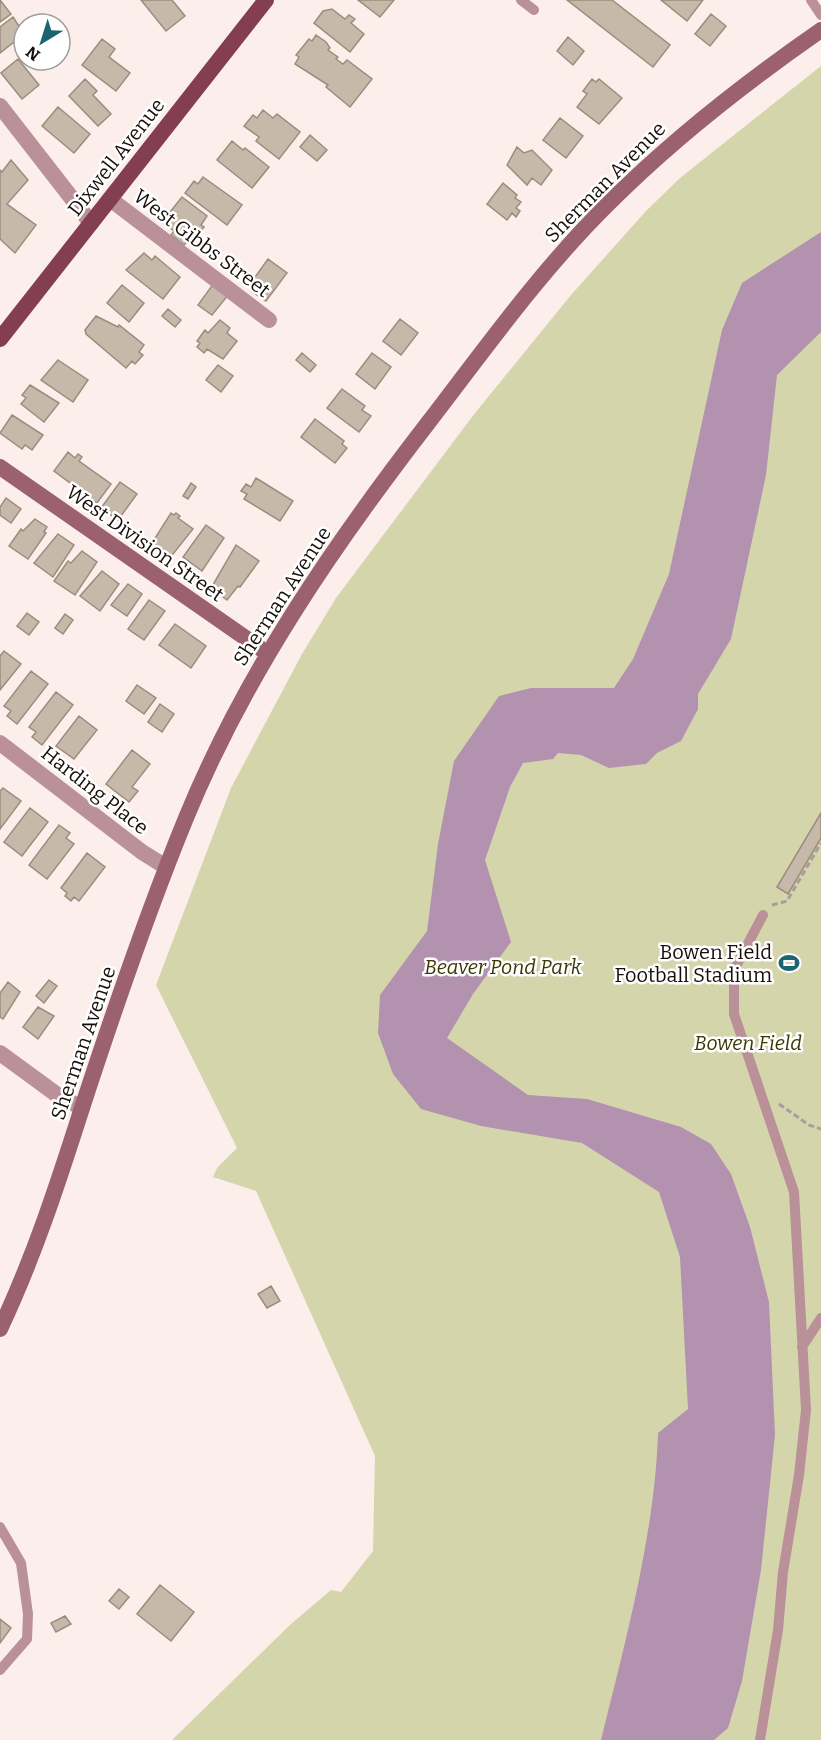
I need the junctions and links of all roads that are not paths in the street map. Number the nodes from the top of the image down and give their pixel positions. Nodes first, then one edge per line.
1 (266, 0) edge
2 (521, 0) edge
3 (811, 0) edge
4 (534, 10) dead end
5 (821, 15) edge
6 (821, 30) edge
7 (0, 106) edge
8 (110, 199) junction
9 (92, 223) junction
10 (269, 320) dead end
11 (0, 339) edge
12 (0, 467) edge
13 (267, 653) junction
14 (0, 743) edge
15 (166, 867) junction
16 (762, 915) road end
17 (0, 1053) edge
18 (82, 1108) junction
19 (821, 1318) edge
20 (0, 1329) edge
21 (802, 1347) junction
22 (0, 1527) edge
23 (0, 1670) edge
24 (760, 1740) edge

1 - 8 main road, Dixwell Avenue
2 - 4 lane
3 - 5 lane
6 - 13 main road, Sherman Avenue
7 - 9 street
8 - 9 main road, Dixwell Avenue
8 - 10 street, West Gibbs Street
9 - 11 main road, Dixwell Avenue
12 - 13 main road, West Division Street
13 - 15 main road, Sherman Avenue
14 - 15 street, Harding Place
15 - 18 main road, Sherman Avenue
16 - 21 lane
17 - 18 street
18 - 20 main road, Sherman Avenue
19 - 21 lane
21 - 24 lane
22 - 23 lane

